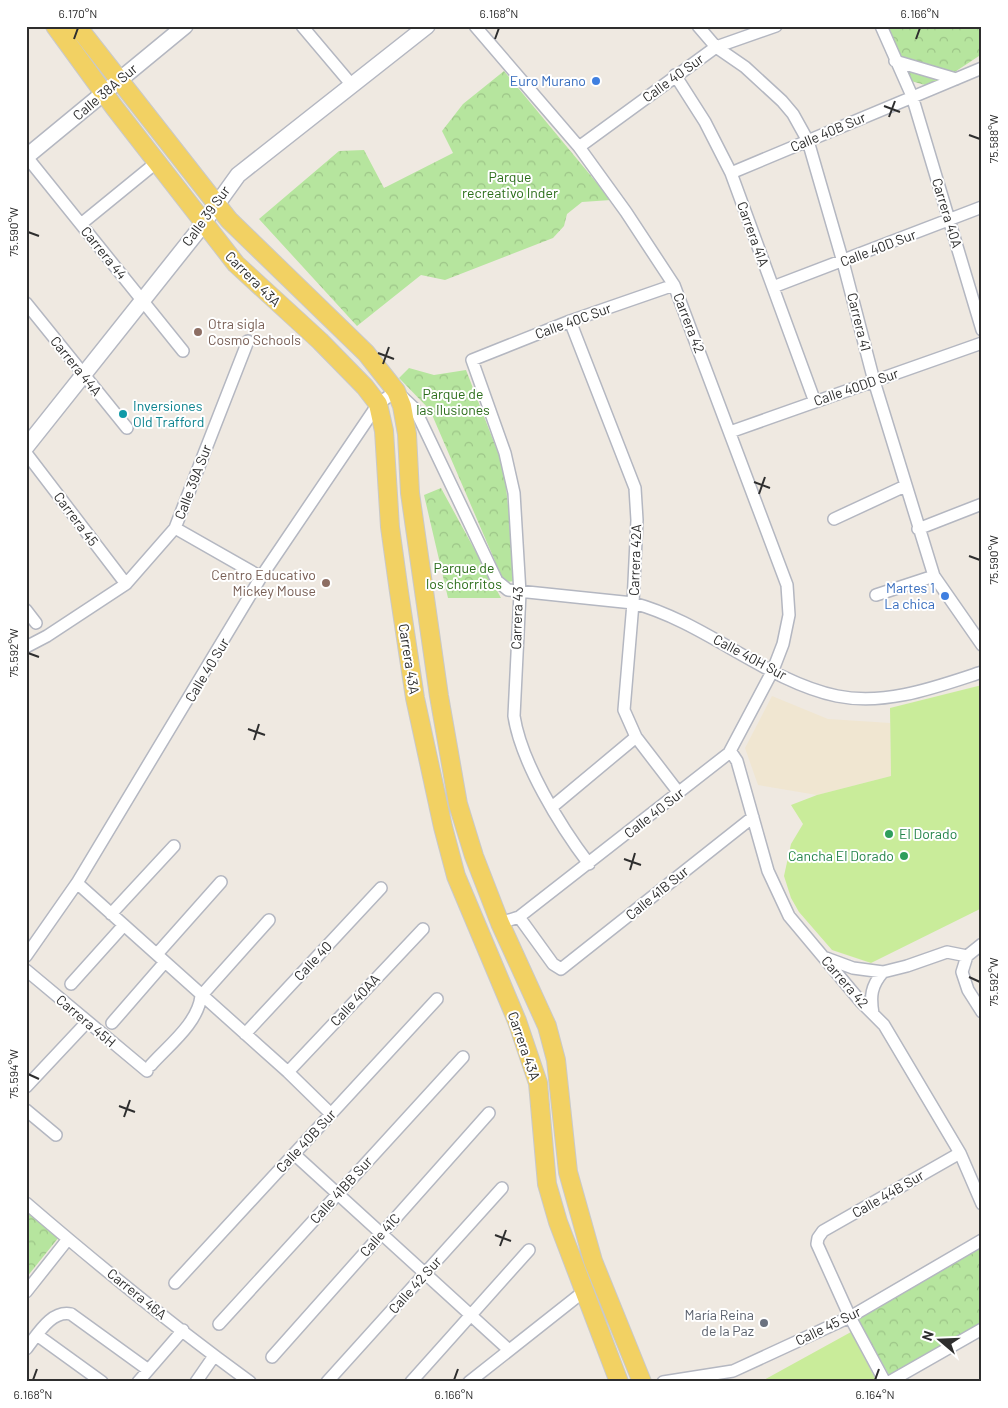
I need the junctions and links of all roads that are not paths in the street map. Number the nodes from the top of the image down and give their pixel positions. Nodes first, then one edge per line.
1 (55, 26) edge
2 (77, 26) edge
3 (185, 26) edge
4 (302, 26) edge
5 (427, 26) edge
6 (475, 26) edge
7 (698, 26) edge
8 (776, 26) edge
9 (881, 26) edge
10 (716, 47) junction
11 (896, 61) junction
12 (981, 69) edge
13 (675, 75) junction
14 (956, 79) junction
15 (118, 80) junction
16 (350, 84) junction
17 (104, 93) junction
18 (912, 96) junction
19 (808, 141) junction
20 (579, 147) junction
21 (27, 157) edge
22 (157, 162) junction
23 (731, 173) junction
24 (217, 204) junction
25 (982, 207) edge
26 (950, 219) junction
27 (203, 223) junction
28 (81, 224) junction
29 (843, 262) junction
30 (674, 285) junction
31 (773, 287) junction
32 (142, 299) junction
33 (26, 303) edge
34 (570, 322) junction
35 (982, 330) edge
36 (248, 340) dead end
37 (982, 342) edge
38 (183, 350) dead end
39 (472, 360) joint
40 (84, 375) junction
41 (874, 382) junction
42 (396, 391) junction
43 (815, 402) junction
44 (378, 404) junction
45 (127, 428) dead end
46 (730, 432) junction
47 (26, 447) edge
48 (26, 454) edge
49 (905, 486) junction
50 (982, 504) edge
51 (834, 518) dead end
52 (175, 528) junction
53 (918, 529) junction
54 (934, 576) junction
55 (260, 577) junction
56 (126, 584) junction
57 (520, 593) junction
58 (876, 595) dead end
59 (634, 603) junction
60 (26, 610) edge
61 (36, 622) dead end
62 (982, 645) edge
63 (26, 647) edge
64 (773, 670) junction
65 (982, 672) edge
66 (636, 737) junction
67 (729, 753) junction
68 (679, 793) junction
69 (552, 807) junction
70 (753, 816) junction
71 (174, 846) dead end
72 (589, 864) junction
73 (221, 882) dead end
74 (77, 883) junction
75 (381, 888) dead end
76 (111, 914) junction
77 (519, 918) junction
78 (269, 920) dead end
79 (500, 923) junction
80 (124, 925) junction
81 (422, 929) dead end
82 (982, 944) edge
83 (26, 956) edge
84 (823, 956) junction
85 (967, 956) junction
86 (161, 958) junction
87 (26, 970) edge
88 (883, 972) junction
89 (71, 984) dead end
90 (201, 996) junction
91 (437, 999) dead end
92 (982, 1012) edge
93 (873, 1014) junction
94 (87, 1022) junction
95 (112, 1023) dead end
96 (245, 1034) junction
97 (463, 1057) dead end
98 (288, 1072) junction
99 (26, 1087) edge
100 (26, 1110) edge
101 (489, 1113) dead end
102 (331, 1114) junction
103 (56, 1135) dead end
104 (960, 1153) junction
105 (294, 1154) junction
106 (502, 1188) dead end
107 (338, 1194) junction
108 (26, 1203) edge
109 (982, 1204) edge
110 (381, 1233) junction
111 (68, 1239) junction
112 (982, 1240) edge
113 (529, 1250) dead end
114 (426, 1274) junction
115 (175, 1283) dead end
116 (26, 1292) edge
117 (583, 1292) junction
118 (470, 1314) junction
119 (850, 1317) junction
120 (219, 1324) dead end
121 (982, 1329) edge
122 (183, 1330) junction
123 (37, 1335) junction
124 (26, 1349) edge
125 (509, 1350) junction
126 (214, 1356) junction
127 (272, 1358) dead end
128 (148, 1369) junction
129 (734, 1376) edge
130 (102, 1382) edge
131 (138, 1382) edge
132 (196, 1382) edge
133 (250, 1382) edge
134 (327, 1382) edge
135 (411, 1382) edge
136 (469, 1382) edge
137 (619, 1382) edge
138 (642, 1382) edge
139 (663, 1382) edge
140 (887, 1382) edge

1 - 17 main road, Carrera 43A
2 - 15 main road, Carrera 43A
3 - 15 street, Calle 38A Sur
4 - 16 street
5 - 16 street, Calle 39 Sur
6 - 20 street, Carrera 42
7 - 10 street, Carrera 41
8 - 10 street, Calle 40 Sur
9 - 11 street, Carrera 40A
10 - 13 street, Calle 40 Sur
10 - 19 street, Carrera 41
11 - 14 street
11 - 18 street, Carrera 40A
12 - 14 street, Calle 40B Sur
13 - 20 street, Calle 40 Sur
13 - 23 street, Carrera 41A
14 - 18 street, Calle 40B Sur
15 - 17 street, Calle 38A Sur
15 - 24 main road, Carrera 43A
16 - 24 street, Calle 39 Sur
17 - 21 street, Calle 38A Sur
17 - 22 main road, Carrera 43A
18 - 19 street, Calle 40B Sur
18 - 26 street, Carrera 40A
19 - 23 street, Calle 40B Sur
19 - 29 street, Carrera 41
20 - 30 street, Carrera 42
21 - 28 street, Carrera 44
22 - 27 main road, Carrera 43A
22 - 28 street
23 - 31 street, Carrera 41A
24 - 27 street, Calle 39 Sur
24 - 42 main road, Carrera 43A
25 - 26 street, Calle 40D Sur
26 - 29 street, Calle 40D Sur
26 - 35 street, Carrera 40A
27 - 32 street, Calle 39 Sur
27 - 44 main road, Carrera 43A
28 - 32 street, Carrera 44
29 - 31 street, Calle 40D Sur
29 - 41 street, Carrera 41
30 - 34 street, Calle 40C Sur
30 - 46 street, Carrera 42
31 - 43 street, Carrera 41A
32 - 38 street, Carrera 44
32 - 40 street, Calle 39 Sur
33 - 40 street, Carrera 44A
34 - 39 street, Calle 40C Sur
34 - 59 street, Carrera 42A
36 - 52 street, Calle 39A Sur
37 - 41 street, Calle 40DD Sur
39 - 57 street, Carrera 43
40 - 45 street, Carrera 44A
40 - 47 street, Calle 39 Sur
41 - 43 street, Calle 40DD Sur
41 - 49 street, Carrera 41
42 - 44 street, Calle 40 Sur
42 - 57 street, Carrera 43A
42 - 79 main road, Carrera 43A
43 - 46 street, Calle 40DD Sur
44 - 55 street, Calle 40 Sur
44 - 117 main road, Carrera 43A
46 - 64 street, Carrera 42
48 - 56 street, Carrera 45
49 - 51 street
49 - 53 street, Carrera 41
50 - 53 street
52 - 55 street
52 - 56 street, Calle 39A Sur
53 - 54 street, Carrera 41
54 - 58 street
54 - 62 street, Carrera 41
55 - 74 street, Calle 40 Sur
56 - 63 street, Calle 39A Sur
57 - 59 street, Calle 40H Sur
57 - 69 street, Carrera 43
59 - 64 street, Calle 40H Sur
59 - 66 street, Carrera 42A
60 - 61 street
64 - 65 street, Calle 40H Sur
64 - 67 street, Calle 40 Sur
66 - 68 street, Carrera 42A
66 - 69 street
67 - 68 street, Calle 40 Sur
67 - 70 street, Carrera 42
68 - 72 street, Calle 40 Sur
69 - 72 street, Carrera 43
70 - 77 street, Calle 41B Sur
70 - 84 street, Carrera 42
71 - 76 street
72 - 77 street, Calle 40 Sur
73 - 86 street
74 - 76 street
74 - 83 street, Calle 40 Sur
75 - 96 street, Calle 40
76 - 80 street
77 - 79 street, Calle 40 Sur
78 - 90 street
79 - 138 main road, Carrera 43A
80 - 86 street
80 - 89 street
81 - 98 street, Calle 40AA
82 - 85 street
84 - 88 street
84 - 93 street, Carrera 42
85 - 88 street
85 - 92 street
86 - 90 street
86 - 95 street
87 - 94 street, Carrera 45H
88 - 93 street
90 - 94 street, Carrera 45H
90 - 96 street
91 - 102 street, Calle 40B Sur
93 - 104 street, Carrera 42
94 - 99 street
96 - 98 street
97 - 107 street, Calle 41BB Sur
98 - 102 street
100 - 103 street
101 - 110 street, Calle 41C
102 - 105 street, Calle 40B Sur
104 - 109 street, Carrera 42
104 - 119 street, Calle 44B Sur
105 - 107 street
105 - 115 street, Calle 40B Sur
106 - 114 street, Calle 42 Sur
107 - 110 street
107 - 120 street, Calle 41BB Sur
108 - 111 street, Carrera 46A
110 - 114 street
110 - 127 street, Calle 41C
111 - 116 street
111 - 122 street, Carrera 46A
112 - 119 street, Calle 45 Sur
113 - 118 street
114 - 118 street
114 - 134 street, Calle 42 Sur
117 - 125 street
117 - 137 main road, Carrera 43A
118 - 125 street
118 - 135 street
119 - 129 street, Calle 45 Sur
119 - 140 street
121 - 140 street
122 - 126 street, Carrera 46A
122 - 128 street
123 - 124 street
123 - 128 street
123 - 130 street
125 - 136 street
126 - 132 street
126 - 133 street, Carrera 46A
128 - 131 street
129 - 139 street, Calle 45 Sur

